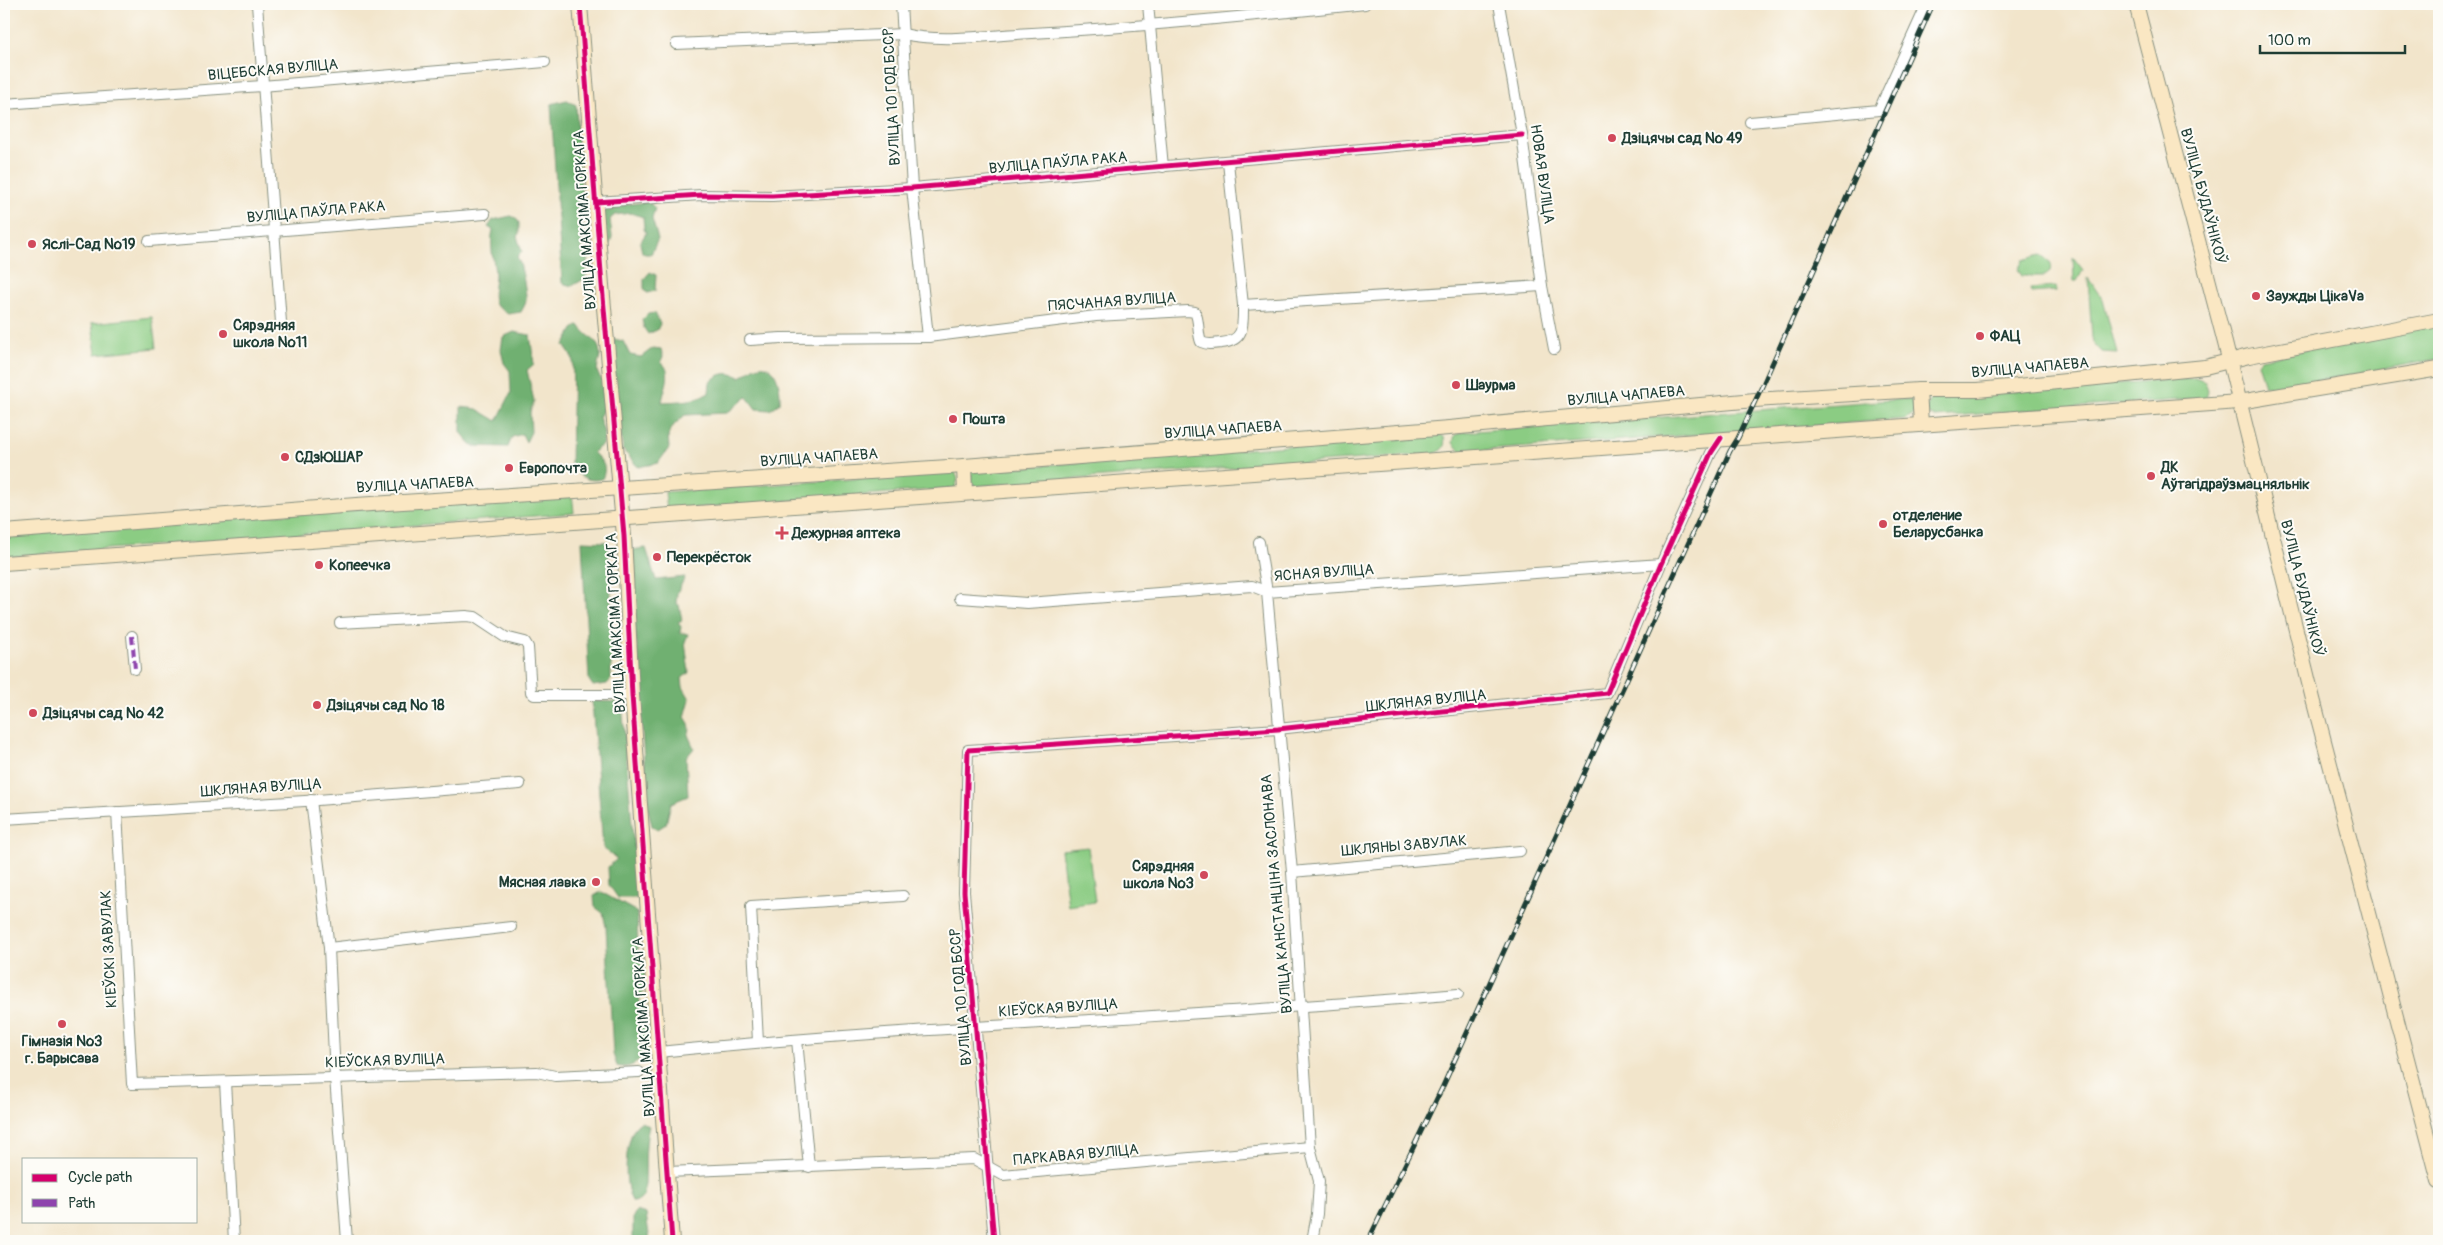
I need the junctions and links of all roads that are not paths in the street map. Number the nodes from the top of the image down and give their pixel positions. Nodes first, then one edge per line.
1 (257, 4) edge
2 (580, 4) edge
3 (901, 4) edge
4 (1148, 4) edge
5 (1365, 4) edge
6 (1499, 4) edge
7 (1927, 4) edge
8 (2136, 4) edge
9 (1149, 27) junction
10 (904, 34) junction
11 (676, 44) dead end
12 (545, 62) dead end
13 (262, 86) junction
14 (4, 104) edge
15 (1750, 122) dead end
16 (1522, 135) junction
17 (1228, 162) junction
18 (1163, 167) junction
19 (912, 188) junction
20 (596, 202) junction
21 (485, 214) dead end
22 (272, 231) junction
23 (149, 241) dead end
24 (1542, 286) junction
25 (1243, 305) junction
26 (2439, 320) edge
27 (281, 322) dead end
28 (928, 337) junction
29 (750, 340) dead end
30 (1554, 349) dead end
31 (2229, 362) junction
32 (2439, 369) edge
33 (1919, 390) junction
34 (2240, 402) junction
35 (1921, 424) junction
36 (1721, 438) junction
37 (964, 466) junction
38 (621, 488) junction
39 (966, 493) junction
40 (623, 519) junction
41 (4, 532) edge
42 (1259, 542) dead end
43 (4, 563) edge
44 (1661, 564) junction
45 (1267, 592) junction
46 (960, 598) dead end
47 (340, 624) dead end
48 (132, 636) dead end
49 (134, 669) dead end
50 (632, 695) junction
51 (1278, 729) junction
52 (968, 750) joint
53 (520, 784) dead end
54 (311, 800) junction
55 (117, 812) junction
56 (4, 819) edge
57 (1520, 851) dead end
58 (1292, 872) junction
59 (903, 896) dead end
60 (511, 926) dead end
61 (329, 948) junction
62 (1458, 994) dead end
63 (1302, 1008) junction
64 (977, 1028) junction
65 (797, 1040) junction
66 (758, 1042) junction
67 (659, 1052) junction
68 (639, 1072) dead end
69 (335, 1077) junction
70 (225, 1082) junction
71 (132, 1084) joint
72 (1310, 1147) junction
73 (988, 1166) junction
74 (809, 1167) junction
75 (667, 1172) junction
76 (2439, 1180) edge
77 (234, 1241) edge
78 (347, 1241) edge
79 (672, 1241) edge
80 (994, 1241) edge
81 (1312, 1241) edge

1 - 13 street
2 - 20 main road, ВУЛІЦА МАКСІМА ГОРКАГА
3 - 10 street, ВУЛІЦА 10 ГОД БССР
4 - 9 street
5 - 9 street
6 - 16 street, НОВАЯ ВУЛІЦА
7 - 15 street
8 - 31 main road, ВУЛІЦА БУДАЎНІКОЎ
9 - 10 street
9 - 18 street
10 - 11 street
10 - 19 street, ВУЛІЦА 10 ГОД БССР
12 - 13 street, ВІЦЕБСКАЯ ВУЛІЦА
13 - 14 street, ВІЦЕБСКАЯ ВУЛІЦА
13 - 22 street
16 - 17 street, ВУЛІЦА ПАЎЛА РАКА
16 - 24 street, НОВАЯ ВУЛІЦА
17 - 18 street, ВУЛІЦА ПАЎЛА РАКА
17 - 25 street
18 - 19 street, ВУЛІЦА ПАЎЛА РАКА
19 - 20 street, ВУЛІЦА ПАЎЛА РАКА
19 - 28 street, ВУЛІЦА 10 ГОД БССР
20 - 38 main road, ВУЛІЦА МАКСІМА ГОРКАГА
21 - 22 street, ВУЛІЦА ПАЎЛА РАКА
22 - 23 street, ВУЛІЦА ПАЎЛА РАКА
22 - 27 street
24 - 25 street
24 - 30 street, НОВАЯ ВУЛІЦА
25 - 28 street, ПЯСЧАНАЯ ВУЛІЦА
26 - 31 main road, ВУЛІЦА ЧАПАЕВА
28 - 29 street, ПЯСЧАНАЯ ВУЛІЦА
31 - 33 main road, ВУЛІЦА ЧАПАЕВА
31 - 34 main road, ВУЛІЦА БУДАЎНІКОЎ
32 - 34 main road
33 - 35 main road
33 - 37 main road, ВУЛІЦА ЧАПАЕВА
34 - 35 main road
34 - 76 main road, ВУЛІЦА БУДАЎНІКОЎ
35 - 36 main road
36 - 39 main road
36 - 44 street, ШКЛЯНАЯ ВУЛІЦА
37 - 38 main road, ВУЛІЦА ЧАПАЕВА
37 - 39 main road
38 - 40 main road, ВУЛІЦА МАКСІМА ГОРКАГА
38 - 41 main road, ВУЛІЦА ЧАПАЕВА
39 - 40 main road
40 - 43 main road
40 - 50 main road, ВУЛІЦА МАКСІМА ГОРКАГА
42 - 45 street, ВУЛІЦА КАНСТАНЦІНА ЗАСЛОНАВА
44 - 45 street, ЯСНАЯ ВУЛІЦА
44 - 51 street, ШКЛЯНАЯ ВУЛІЦА
45 - 46 street, ЯСНАЯ ВУЛІЦА
45 - 51 street, ВУЛІЦА КАНСТАНЦІНА ЗАСЛОНАВА
47 - 50 street
48 - 49 street
50 - 67 main road, ВУЛІЦА МАКСІМА ГОРКАГА
51 - 52 street, ШКЛЯНАЯ ВУЛІЦА
51 - 58 street, ВУЛІЦА КАНСТАНЦІНА ЗАСЛОНАВА
52 - 64 street, ВУЛІЦА 10 ГОД БССР
53 - 54 street, ШКЛЯНАЯ ВУЛІЦА
54 - 55 street, ШКЛЯНАЯ ВУЛІЦА
54 - 61 street
55 - 56 street, ШКЛЯНАЯ ВУЛІЦА
55 - 71 street, КІЕЎСКІ ЗАВУЛАК
57 - 58 street, ШКЛЯНЫ ЗАВУЛАК
58 - 63 street, ВУЛІЦА КАНСТАНЦІНА ЗАСЛОНАВА
59 - 66 street
60 - 61 street
61 - 69 street
62 - 63 street, КІЕЎСКАЯ ВУЛІЦА
63 - 64 street, КІЕЎСКАЯ ВУЛІЦА
63 - 72 street, ВУЛІЦА КАНСТАНЦІНА ЗАСЛОНАВА
64 - 65 street, КІЕЎСКАЯ ВУЛІЦА
64 - 73 street, ВУЛІЦА 10 ГОД БССР
65 - 66 street, КІЕЎСКАЯ ВУЛІЦА
65 - 74 street
66 - 67 street, КІЕЎСКАЯ ВУЛІЦА
67 - 75 main road, ВУЛІЦА МАКСІМА ГОРКАГА
68 - 69 street, КІЕЎСКАЯ ВУЛІЦА
69 - 70 street, КІЕЎСКАЯ ВУЛІЦА
69 - 78 street
70 - 71 street, КІЕЎСКАЯ ВУЛІЦА
70 - 77 street
72 - 73 street, ПАРКАВАЯ ВУЛІЦА
72 - 81 street, ВУЛІЦА КАНСТАНЦІНА ЗАСЛОНАВА
73 - 74 street, ПАРКАВАЯ ВУЛІЦА
73 - 80 street, ВУЛІЦА 10 ГОД БССР
74 - 75 street, ПАРКАВАЯ ВУЛІЦА
75 - 79 main road, ВУЛІЦА МАКСІМА ГОРКАГА

